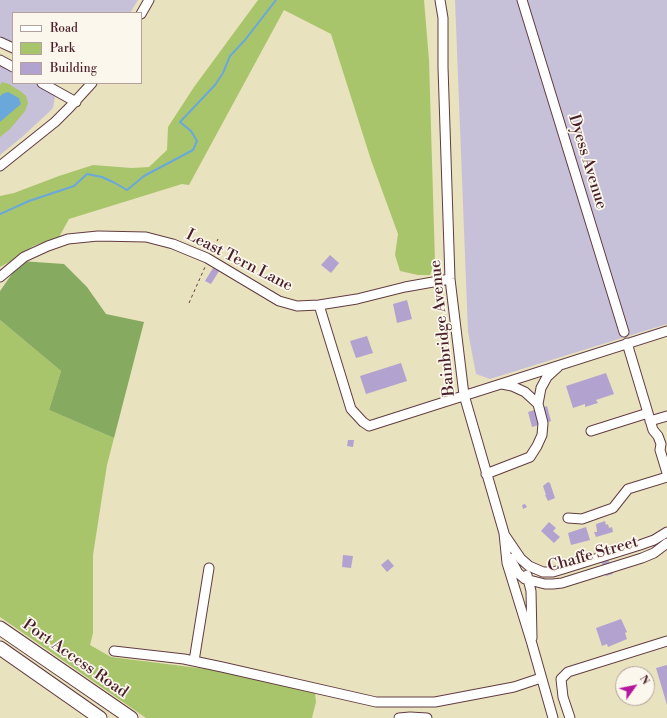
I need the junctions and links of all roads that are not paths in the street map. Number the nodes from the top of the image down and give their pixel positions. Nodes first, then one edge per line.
1 (149, 0) edge
2 (440, 0) edge
3 (522, 0) edge
4 (142, 12) edge
5 (0, 42) edge
6 (12, 48) edge
7 (0, 60) edge
8 (12, 66) edge
9 (44, 84) edge
10 (87, 84) edge
11 (76, 102) junction
12 (0, 166) edge
13 (0, 277) edge
14 (450, 279) junction
15 (319, 305) junction
16 (667, 331) edge
17 (624, 332) dead end
18 (627, 343) junction
19 (560, 366) junction
20 (501, 384) junction
21 (464, 395) junction
22 (538, 404) junction
23 (667, 416) edge
24 (649, 417) junction
25 (591, 431) dead end
26 (667, 473) edge
27 (486, 474) junction
28 (667, 477) edge
29 (568, 518) dead end
30 (667, 532) edge
31 (504, 533) junction
32 (667, 543) edge
33 (524, 562) junction
34 (209, 568) dead end
35 (528, 580) junction
36 (0, 628) edge
37 (667, 641) edge
38 (532, 644) junction
39 (0, 648) edge
40 (114, 651) dead end
41 (194, 661) junction
42 (541, 678) junction
43 (100, 718) edge
44 (131, 718) edge
45 (399, 718) edge
46 (427, 718) edge
47 (553, 718) edge
48 (570, 718) edge

1 - 4 street
2 - 14 street, Bainbridge Avenue
3 - 17 street, Dyess Avenue
5 - 6 street
7 - 8 street
9 - 11 street
10 - 11 street
11 - 12 street
13 - 15 street, Least Tern Lane
14 - 15 street, Least Tern Lane
14 - 21 street, Bainbridge Avenue
15 - 21 street
16 - 18 street
18 - 19 street
18 - 24 street
19 - 20 street
19 - 22 street
20 - 21 street
20 - 22 street
21 - 27 street, Bainbridge Avenue
22 - 27 street
23 - 24 street
24 - 25 street
24 - 26 street
27 - 31 street, Bainbridge Avenue
28 - 29 street
30 - 33 street, Chaffe Street
31 - 33 street, Chaffe Street
31 - 35 street, Chaffe Street
31 - 38 street, Bainbridge Avenue
32 - 35 street, Chaffe Street
33 - 35 street, Bainbridge Avenue
34 - 41 street
35 - 38 street, Bainbridge Avenue
36 - 44 highway, Port Access Road
37 - 48 street
38 - 42 street, Bainbridge Avenue
39 - 43 highway
40 - 41 street
41 - 42 street
42 - 47 street, Bainbridge Avenue
45 - 46 street

